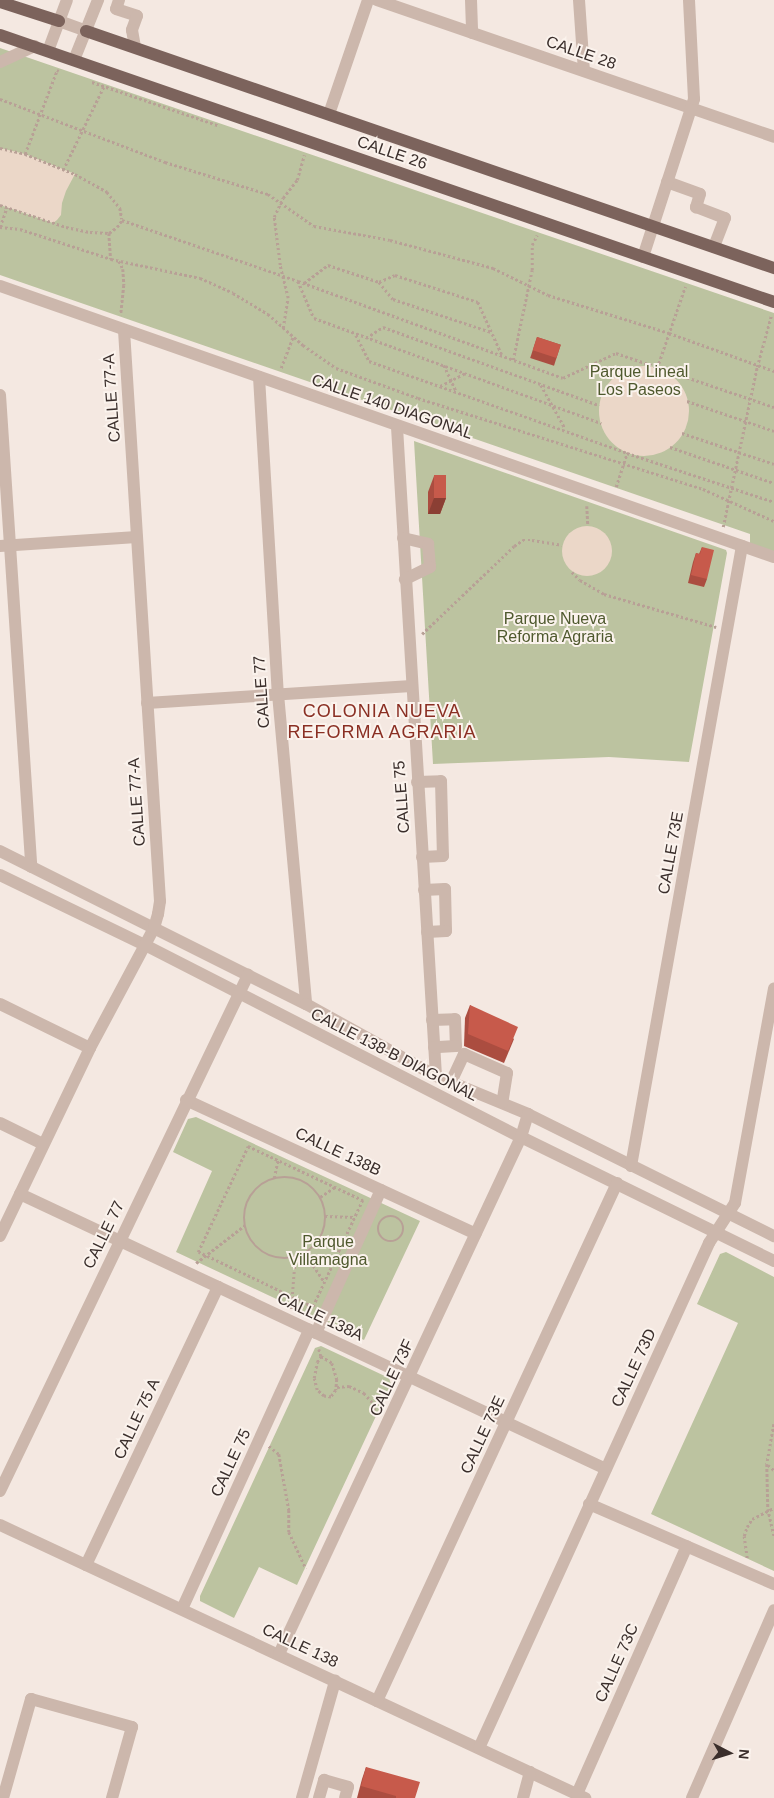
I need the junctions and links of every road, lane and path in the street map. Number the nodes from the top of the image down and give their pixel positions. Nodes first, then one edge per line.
1 (67, 0) edge
2 (98, 0) edge
3 (119, 0) edge
4 (368, 0) edge
5 (377, 0) edge
6 (470, 0) edge
7 (579, 0) edge
8 (688, 0) edge
9 (0, 2) edge
10 (59, 21) junction
11 (86, 31) junction
12 (472, 33) junction
13 (0, 35) edge
14 (34, 46) junction
15 (135, 48) junction
16 (48, 51) junction
17 (74, 60) junction
18 (0, 62) edge
19 (584, 71) junction
20 (66, 73) dead end
21 (85, 80) dead end
22 (104, 86) junction
23 (0, 99) edge
24 (691, 108) junction
25 (40, 114) junction
26 (329, 114) junction
27 (222, 127) dead end
28 (82, 130) junction
29 (774, 137) edge
30 (0, 148) edge
31 (26, 154) junction
32 (313, 158) dead end
33 (63, 170) junction
34 (667, 182) junction
35 (281, 203) junction
36 (0, 205) edge
37 (7, 207) junction
38 (122, 220) junction
39 (542, 222) junction
40 (653, 226) junction
41 (0, 227) edge
42 (527, 232) dead end
43 (109, 233) junction
44 (537, 236) junction
45 (546, 239) dead end
46 (714, 247) junction
47 (643, 257) junction
48 (111, 259) junction
49 (119, 260) junction
50 (774, 268) edge
51 (283, 276) junction
52 (298, 281) junction
53 (379, 282) junction
54 (304, 283) junction
55 (528, 285) junction
56 (0, 286) edge
57 (694, 290) dead end
58 (774, 302) edge
59 (763, 314) dead end
60 (121, 315) dead end
61 (773, 317) edge
62 (283, 328) junction
63 (124, 330) junction
64 (491, 332) junction
65 (668, 333) junction
66 (356, 335) junction
67 (293, 337) junction
68 (366, 338) junction
69 (503, 356) junction
70 (513, 360) junction
71 (444, 365) junction
72 (590, 366) junction
73 (757, 367) junction
74 (281, 368) dead end
75 (657, 368) junction
76 (774, 371) edge
77 (465, 372) junction
78 (616, 376) dead end
79 (259, 377) junction
80 (451, 380) junction
81 (540, 384) junction
82 (440, 386) junction
83 (456, 391) junction
84 (0, 395) edge
85 (752, 400) junction
86 (687, 401) dead end
87 (599, 405) dead end
88 (553, 406) junction
89 (774, 408) edge
90 (746, 422) junction
91 (601, 424) dead end
92 (397, 427) junction
93 (566, 430) junction
94 (774, 431) edge
95 (682, 433) dead end
96 (670, 447) dead end
97 (627, 453) junction
98 (740, 453) junction
99 (774, 464) edge
100 (623, 465) junction
101 (736, 469) junction
102 (774, 482) edge
103 (732, 487) junction
104 (587, 499) dead end
105 (611, 501) junction
106 (729, 501) junction
107 (774, 502) edge
108 (774, 521) edge
109 (588, 525) dead end
110 (137, 537) junction
111 (403, 538) junction
112 (720, 538) junction
113 (562, 545) dead end
114 (5, 546) edge
115 (742, 546) junction
116 (774, 557) edge
117 (572, 572) dead end
118 (485, 574) junction
119 (488, 577) dead end
120 (406, 579) junction
121 (716, 626) dead end
122 (422, 634) dead end
123 (411, 686) junction
124 (278, 694) junction
125 (147, 703) junction
126 (418, 782) junction
127 (0, 851) edge
128 (422, 857) junction
129 (31, 867) junction
130 (0, 875) edge
131 (424, 890) junction
132 (154, 928) junction
133 (427, 932) junction
134 (145, 946) junction
135 (248, 975) junction
136 (774, 989) edge
137 (238, 994) junction
138 (0, 1004) edge
139 (306, 1004) junction
140 (432, 1020) junction
141 (434, 1047) junction
142 (90, 1048) junction
143 (436, 1076) junction
144 (451, 1082) junction
145 (186, 1100) junction
146 (502, 1104) junction
147 (528, 1114) junction
148 (0, 1123) edge
149 (521, 1137) junction
150 (43, 1144) junction
151 (279, 1152) dead end
152 (278, 1159) junction
153 (631, 1166) junction
154 (273, 1179) junction
155 (342, 1182) dead end
156 (616, 1183) junction
157 (335, 1187) junction
158 (381, 1190) junction
159 (20, 1194) junction
160 (320, 1197) junction
161 (728, 1214) junction
162 (245, 1226) junction
163 (1, 1231) edge
164 (716, 1233) junction
165 (379, 1234) joint
166 (476, 1234) junction
167 (774, 1236) edge
168 (119, 1241) junction
169 (305, 1253) junction
170 (206, 1256) junction
171 (295, 1258) junction
172 (774, 1262) edge
173 (195, 1264) dead end
174 (325, 1282) junction
175 (218, 1287) junction
176 (334, 1294) junction
177 (292, 1297) junction
178 (291, 1309) dead end
179 (315, 1336) junction
180 (321, 1356) junction
181 (410, 1377) junction
182 (336, 1387) junction
183 (377, 1418) dead end
184 (508, 1423) junction
185 (774, 1424) edge
186 (268, 1446) dead end
187 (767, 1464) junction
188 (606, 1469) junction
189 (774, 1470) edge
190 (0, 1491) edge
191 (589, 1504) junction
192 (774, 1508) edge
193 (768, 1509) junction
194 (0, 1525) edge
195 (774, 1536) edge
196 (687, 1546) junction
197 (746, 1562) dead end
198 (86, 1565) junction
199 (308, 1572) dead end
200 (774, 1584) edge
201 (182, 1609) junction
202 (774, 1610) edge
203 (279, 1654) junction
204 (335, 1681) junction
205 (377, 1701) junction
206 (479, 1748) junction
207 (530, 1772) junction
208 (581, 1796) edge
209 (3, 1798) edge
210 (112, 1798) edge
211 (302, 1798) edge
212 (319, 1798) edge
213 (345, 1798) edge
214 (523, 1798) edge
215 (692, 1798) edge

1 - 10 street
2 - 11 street
3 - 15 street
4 - 26 street
5 - 12 street, CALLE 28
6 - 12 street
7 - 19 street
8 - 24 street
9 - 10 main road, CALLE 26
10 - 11 street, CALLE 26
10 - 16 street
11 - 15 main road, CALLE 26
11 - 17 street
12 - 19 street, CALLE 28
13 - 14 main road, CALLE 26
14 - 16 main road, CALLE 26
14 - 18 street
15 - 26 main road, CALLE 26
16 - 17 main road, CALLE 26
17 - 39 main road, CALLE 26
19 - 24 street, CALLE 28
20 - 25 path
21 - 22 path
22 - 27 path
22 - 28 path
23 - 25 path
24 - 29 street, CALLE 28
24 - 34 street
25 - 28 path
25 - 31 path
26 - 40 main road, CALLE 26
28 - 33 path
28 - 35 path
30 - 31 path
31 - 33 path
32 - 35 path
33 - 38 path
34 - 40 street
34 - 46 street
35 - 51 path
35 - 55 path
36 - 37 path
37 - 41 path
37 - 43 path
38 - 43 path
38 - 51 path
39 - 44 path
39 - 47 main road, CALLE 26
40 - 46 main road, CALLE 26
40 - 47 street
41 - 48 path
42 - 44 path
43 - 48 path
44 - 45 path
44 - 55 path
46 - 50 main road, CALLE 26
47 - 58 main road, CALLE 26
48 - 49 path
49 - 60 path
49 - 62 path
51 - 52 path
51 - 62 path
52 - 54 path
52 - 66 path
53 - 54 path
53 - 64 path
53 - 64 path
54 - 69 path
55 - 65 path
55 - 70 path
56 - 63 street, CALLE 140 DIAGONAL
57 - 65 path
59 - 61 path
61 - 73 path
62 - 67 path
63 - 79 street, CALLE 140 DIAGONAL
63 - 110 street, CALLE 77-A
64 - 69 path
65 - 73 path
65 - 75 path
66 - 68 path
66 - 82 path
67 - 74 path
67 - 100 path
68 - 71 path
68 - 81 path
69 - 70 path
70 - 72 path
71 - 77 path
71 - 80 path
72 - 75 path
72 - 78 path
73 - 76 path
73 - 85 path
75 - 85 path
77 - 80 path
77 - 88 path
79 - 92 street, CALLE 140 DIAGONAL
79 - 124 street, CALLE 77
80 - 82 path
80 - 83 path
81 - 87 path
81 - 88 path
82 - 83 path
83 - 93 path
84 - 114 street
85 - 89 path
85 - 90 path
86 - 90 path
88 - 91 path
88 - 93 path
90 - 94 path
90 - 98 path
92 - 105 street, CALLE 140 DIAGONAL
92 - 111 street, CALLE 75
93 - 97 path
95 - 98 path
96 - 101 path
97 - 100 path
97 - 103 path
98 - 99 path
98 - 101 path
100 - 105 path
100 - 106 path
101 - 102 path
101 - 103 path
103 - 106 path
103 - 107 path
104 - 109 path
105 - 112 street, CALLE 140 DIAGONAL
106 - 108 path
106 - 112 path
110 - 114 street
110 - 125 street, CALLE 77-A
111 - 120 street, CALLE 75
111 - 120 street
112 - 115 street, CALLE 140 DIAGONAL
113 - 118 path
114 - 129 street
115 - 116 street, CALLE 140 DIAGONAL
115 - 153 street, CALLE 73E
117 - 121 path
118 - 119 path
118 - 122 path
120 - 123 street, CALLE 75
123 - 124 street
123 - 126 street, CALLE 75
124 - 125 street
124 - 139 street, CALLE 77
125 - 132 street, CALLE 77-A
126 - 128 street, CALLE 75
126 - 128 street
127 - 129 street, CALLE 138-B DIAGONAL
128 - 131 street, CALLE 75
129 - 132 street, CALLE 138-B DIAGONAL
130 - 134 street, CALLE 138-B DIAGONAL
131 - 133 street, CALLE 75
131 - 133 street
132 - 134 street, CALLE 77-A
132 - 135 street, CALLE 138-B DIAGONAL
133 - 140 street, CALLE 75
134 - 137 street, CALLE 138-B DIAGONAL
134 - 142 street, CALLE 77-A
135 - 137 street, CALLE 77
135 - 139 street, CALLE 138-B DIAGONAL
136 - 161 street, CALLE 73D
137 - 145 street, CALLE 77
137 - 149 street, CALLE 138-B DIAGONAL
138 - 142 street
139 - 143 street, CALLE 138-B DIAGONAL
140 - 141 street, CALLE 75
140 - 141 street
141 - 143 street, CALLE 75
142 - 150 street, CALLE 77-A
143 - 144 street, CALLE 138-B DIAGONAL
144 - 146 street, CALLE 138-B DIAGONAL
144 - 146 street
145 - 158 street, CALLE 138B
145 - 168 street, CALLE 77
146 - 147 street, CALLE 138-B DIAGONAL
147 - 149 street, CALLE 73F
147 - 153 street, CALLE 138-B DIAGONAL
148 - 150 street
149 - 156 street, CALLE 138-B DIAGONAL
149 - 166 street, CALLE 73F
150 - 159 street, CALLE 77-A
151 - 152 path
152 - 154 path
152 - 157 path
152 - 170 path
153 - 161 street, CALLE 138-B DIAGONAL
154 - 160 path
154 - 162 path
155 - 157 path
156 - 164 street, CALLE 138-B DIAGONAL
156 - 184 street, CALLE 73E
157 - 160 path
157 - 174 path
158 - 166 street, CALLE 138B
158 - 176 street, CALLE 75
159 - 163 street, CALLE 77-A
159 - 168 street, CALLE 138A
160 - 169 path
161 - 164 street, CALLE 73D
161 - 167 street, CALLE 138-B DIAGONAL
162 - 170 path
162 - 171 path
164 - 172 street, CALLE 138-B DIAGONAL
164 - 188 street, CALLE 73D
165 - 165 path
166 - 181 street, CALLE 73F
168 - 175 street, CALLE 138A
168 - 190 street, CALLE 77
169 - 171 path
169 - 174 path
170 - 173 path
170 - 177 path
171 - 177 path
174 - 176 path
174 - 177 path
175 - 179 street, CALLE 138A
175 - 198 street, CALLE 75 A
176 - 179 street, CALLE 75
177 - 178 path
179 - 180 path
179 - 181 street, CALLE 138A
179 - 201 street, CALLE 75
180 - 182 path
180 - 182 path
181 - 184 street, CALLE 138A
181 - 203 street, CALLE 73F
182 - 183 path
184 - 188 street, CALLE 138A
184 - 205 street, CALLE 73E
185 - 187 path
186 - 199 path
187 - 189 path
187 - 193 path
188 - 191 street, CALLE 73D
191 - 196 street
191 - 206 street, CALLE 73D
192 - 193 path
193 - 195 path
193 - 197 path
194 - 198 street, CALLE 138
196 - 200 street
196 - 208 street, CALLE 73C
198 - 201 street, CALLE 138
201 - 203 street, CALLE 138
202 - 215 street
203 - 204 street, CALLE 138
204 - 205 street, CALLE 138
204 - 211 street
205 - 206 street, CALLE 138
206 - 207 street, CALLE 138
207 - 208 street, CALLE 138
207 - 214 street
209 - 210 street
212 - 213 street

